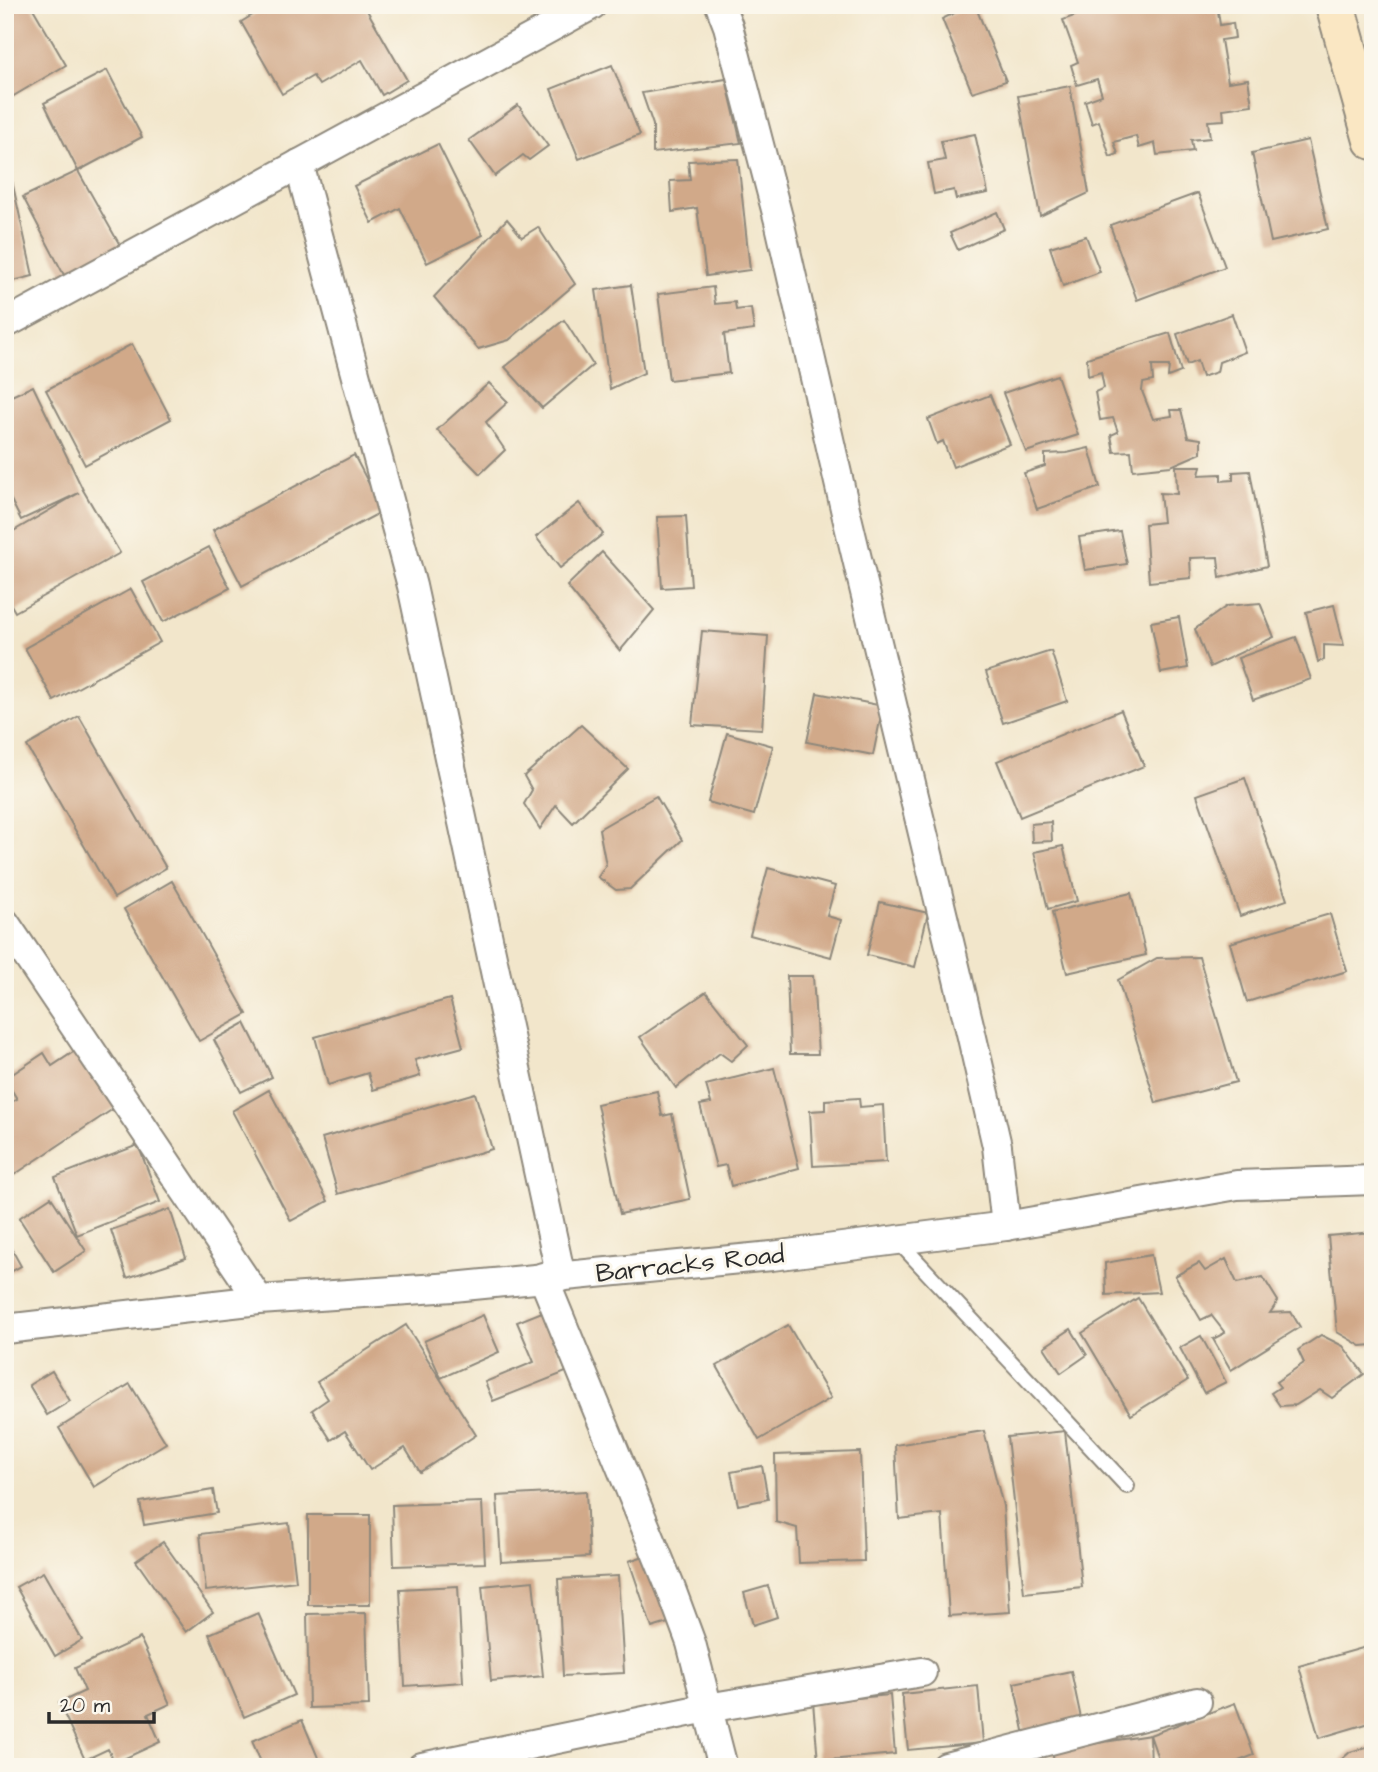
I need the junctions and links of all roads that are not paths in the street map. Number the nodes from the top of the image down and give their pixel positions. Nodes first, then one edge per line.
1 (592, 5) edge
2 (720, 5) edge
3 (1335, 5) edge
4 (1373, 140) edge
5 (299, 164) junction
6 (5, 324) edge
7 (5, 923) edge
8 (1373, 1180) edge
9 (1006, 1226) junction
10 (897, 1240) junction
11 (552, 1277) junction
12 (259, 1300) junction
13 (5, 1329) edge
14 (1127, 1486) dead end
15 (922, 1672) dead end
16 (1197, 1702) dead end
17 (707, 1708) junction
18 (422, 1767) edge
19 (723, 1767) edge
20 (946, 1767) edge

1 - 5 street
2 - 9 street
3 - 4 main road
5 - 6 street
5 - 11 street
7 - 12 street
8 - 9 street, Barracks Road
9 - 10 street, Barracks Road
10 - 11 street, Barracks Road
10 - 14 lane
11 - 12 street, Barracks Road
11 - 17 street
12 - 13 street, Barracks Road
15 - 17 street
16 - 20 street
17 - 18 street
17 - 19 street

